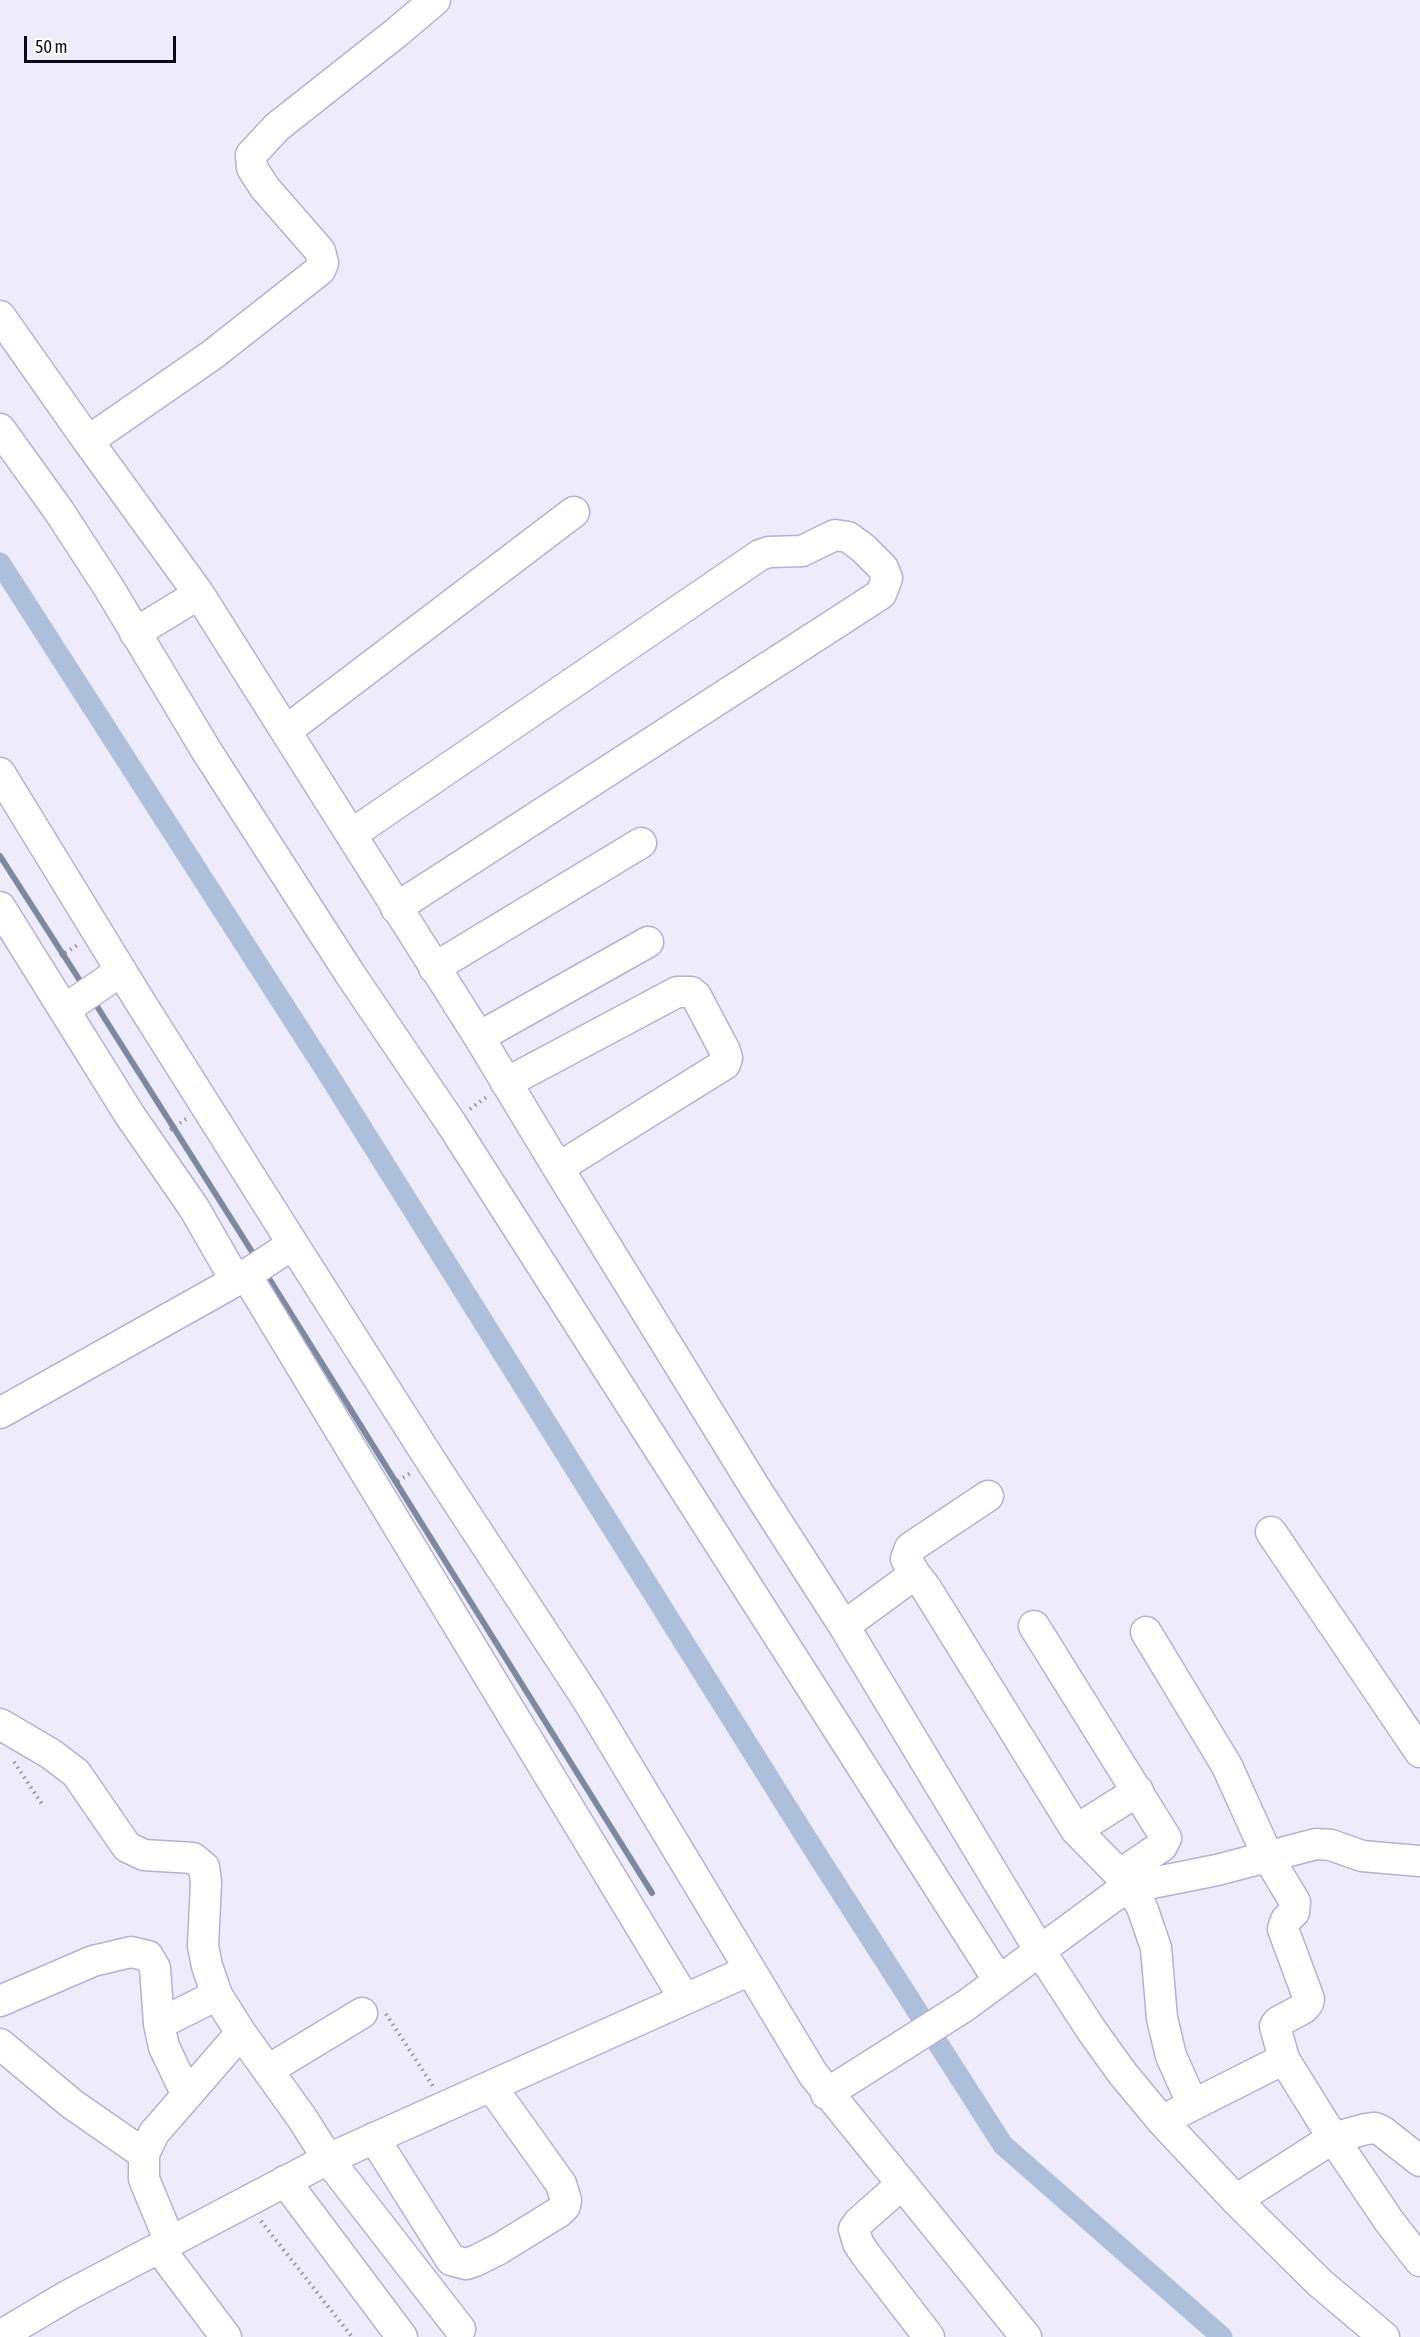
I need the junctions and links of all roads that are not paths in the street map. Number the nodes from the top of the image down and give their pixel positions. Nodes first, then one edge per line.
1 (435, 0) edge
2 (0, 316) edge
3 (0, 429) edge
4 (88, 441) junction
5 (574, 512) dead end
6 (199, 594) junction
7 (135, 633) junction
8 (286, 730) junction
9 (0, 773) edge
10 (352, 834) junction
11 (641, 843) dead end
12 (0, 907) edge
13 (396, 908) junction
14 (648, 942) dead end
15 (434, 968) junction
16 (111, 978) junction
17 (70, 1006) junction
18 (480, 1037) junction
19 (501, 1087) junction
20 (558, 1168) junction
21 (293, 1244) junction
22 (241, 1278) junction
23 (0, 1413) edge
24 (988, 1496) dead end
25 (1271, 1532) dead end
26 (915, 1574) junction
27 (844, 1626) junction
28 (1034, 1626) dead end
29 (1146, 1632) dead end
30 (0, 1724) edge
31 (1420, 1752) edge
32 (1138, 1791) junction
33 (1076, 1830) junction
34 (1268, 1857) junction
35 (1420, 1861) edge
36 (1126, 1881) junction
37 (1040, 1951) junction
38 (750, 1970) junction
39 (999, 1981) junction
40 (217, 1995) junction
41 (684, 1998) junction
42 (0, 2001) edge
43 (362, 2013) road end
44 (159, 2024) junction
45 (241, 2033) junction
46 (0, 2044) edge
47 (1284, 2059) junction
48 (267, 2070) junction
49 (491, 2086) junction
50 (826, 2094) junction
51 (187, 2095) junction
52 (1193, 2105) junction
53 (1162, 2121) junction
54 (374, 2138) junction
55 (1333, 2138) junction
56 (144, 2154) junction
57 (328, 2159) junction
58 (1420, 2161) edge
59 (285, 2181) junction
60 (902, 2184) junction
61 (1236, 2200) junction
62 (165, 2245) junction
63 (1420, 2261) edge
64 (460, 2329) dead end
65 (0, 2336) edge
66 (226, 2337) edge
67 (402, 2337) edge
68 (929, 2337) edge
69 (1026, 2337) edge
70 (1384, 2337) edge

1 - 4 street
2 - 4 street
3 - 7 street
4 - 6 street
5 - 8 street
6 - 7 street
6 - 8 street
7 - 39 street
8 - 10 street
9 - 16 street
10 - 13 street
10 - 13 street
11 - 15 street
12 - 17 street
13 - 15 street
14 - 18 street
15 - 18 street
16 - 17 street
16 - 21 street
17 - 22 street
18 - 19 street
19 - 20 street
19 - 20 street
20 - 27 street
21 - 22 street
21 - 38 street
22 - 23 street
22 - 41 street
24 - 26 street
25 - 31 street
26 - 27 street
26 - 33 street
27 - 37 street
28 - 32 street
29 - 34 street
30 - 40 street
32 - 33 street
32 - 36 street
33 - 36 street
34 - 35 street
34 - 36 street
34 - 47 street
36 - 37 street
36 - 52 street
37 - 39 street
37 - 53 street
38 - 41 street
38 - 50 street
39 - 50 street
40 - 44 street
40 - 45 street
41 - 49 street
42 - 44 street
43 - 48 street
44 - 51 street
45 - 48 street
45 - 51 street
46 - 56 street
47 - 52 street
47 - 55 street
48 - 57 street
49 - 54 street
49 - 54 street
50 - 60 street
51 - 56 street
52 - 53 street
53 - 61 street
54 - 57 street
55 - 58 street
55 - 61 street
55 - 63 street
56 - 62 street
57 - 59 street
57 - 64 street
59 - 62 street
59 - 67 street
60 - 68 street
60 - 69 street
61 - 70 street
62 - 65 street
62 - 66 street

